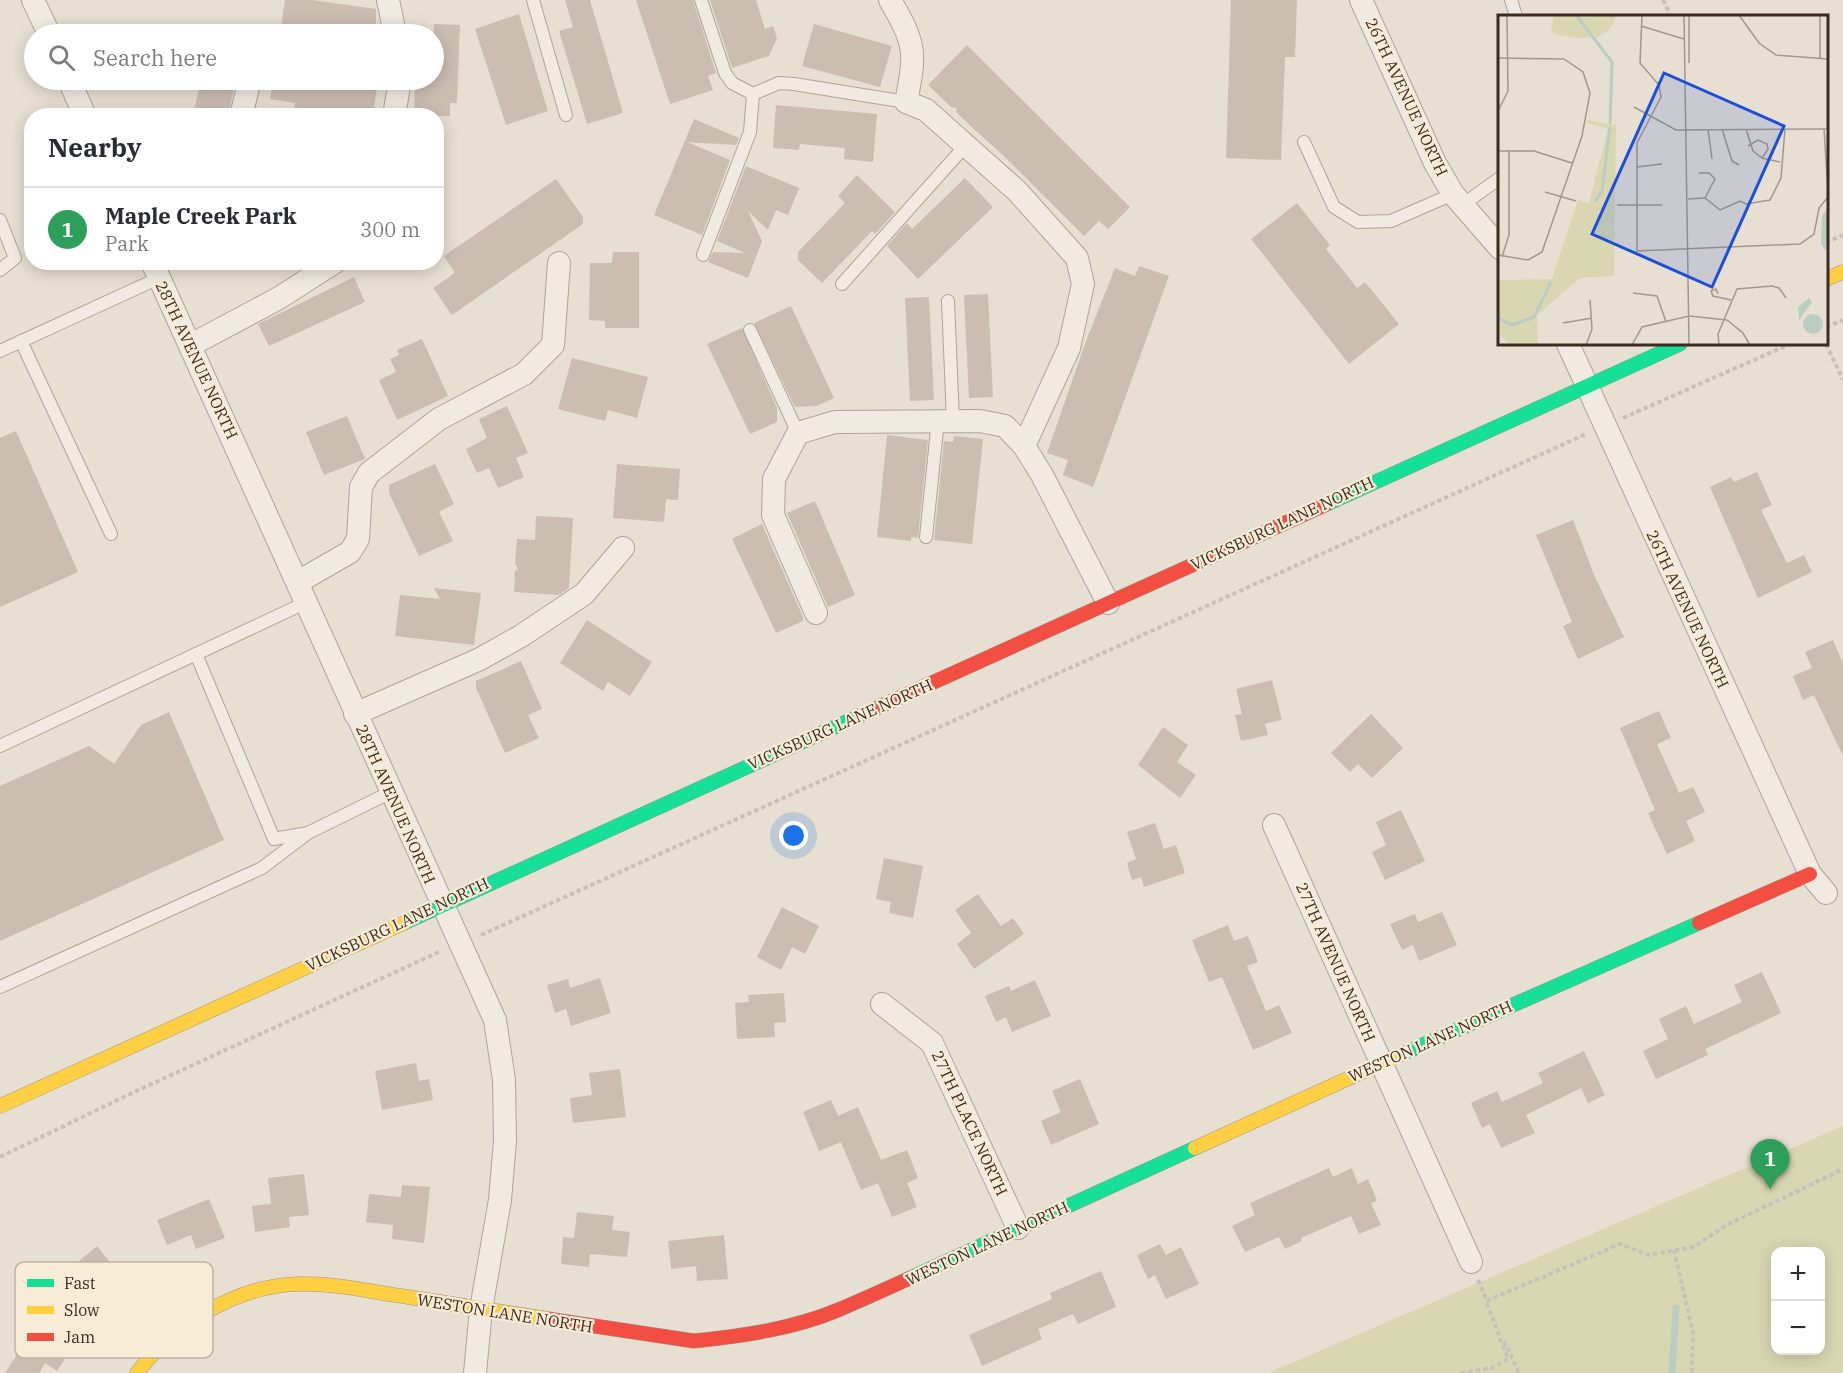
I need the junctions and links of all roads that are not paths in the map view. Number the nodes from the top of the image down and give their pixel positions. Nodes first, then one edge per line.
1 (33, 0) edge
2 (388, 0) edge
3 (533, 0) edge
4 (701, 0) edge
5 (890, 0) edge
6 (1361, 0) edge
7 (1511, 0) edge
8 (1516, 15) edge
9 (44, 24) edge
10 (393, 24) edge
11 (73, 90) edge
12 (248, 90) edge
13 (398, 90) edge
14 (753, 94) junction
15 (906, 102) junction
16 (81, 108) edge
17 (243, 108) edge
18 (395, 108) edge
19 (566, 115) dead end
20 (1304, 142) dead end
21 (966, 145) junction
22 (1498, 179) edge
23 (1458, 199) junction
24 (0, 220) edge
25 (1498, 246) edge
26 (703, 255) dead end
27 (560, 263) dead end
28 (0, 270) edge
29 (155, 270) edge
30 (323, 270) edge
31 (1843, 272) edge
32 (1828, 279) edge
33 (842, 285) dead end
34 (948, 301) dead end
35 (750, 330) dead end
36 (21, 341) junction
37 (191, 345) junction
38 (1568, 345) edge
39 (1678, 345) edge
40 (0, 351) edge
41 (1585, 385) junction
42 (946, 420) junction
43 (798, 433) junction
44 (1024, 446) junction
45 (111, 534) dead end
46 (926, 537) dead end
47 (622, 548) dead end
48 (298, 582) junction
49 (307, 603) junction
50 (1108, 603) junction
51 (816, 613) dead end
52 (196, 654) junction
53 (355, 714) junction
54 (0, 746) edge
55 (391, 792) junction
56 (1274, 825) dead end
57 (308, 833) junction
58 (1810, 873) junction
59 (1826, 893) dead end
60 (441, 903) junction
61 (0, 987) edge
62 (882, 1005) dead end
63 (1381, 1063) junction
64 (0, 1106) edge
65 (1018, 1228) junction
66 (1471, 1262) road end
67 (481, 1309) junction
68 (213, 1310) edge
69 (151, 1358) edge
70 (137, 1373) edge
71 (475, 1373) edge

1 - 9 street
2 - 10 street
3 - 19 lane
4 - 14 lane
5 - 15 street
6 - 23 street, 26TH AVENUE NORTH
7 - 8 lane
11 - 16 street
12 - 17 street
13 - 18 street
14 - 15 lane
14 - 26 lane
15 - 21 street
20 - 23 lane
21 - 33 lane
21 - 44 street
22 - 23 lane
23 - 25 street, 26TH AVENUE NORTH
24 - 28 lane
27 - 48 street
29 - 36 lane
29 - 37 street, 28TH AVENUE NORTH
30 - 37 street
31 - 32 main road
34 - 42 lane
35 - 43 lane
36 - 40 lane
36 - 45 lane
37 - 48 street, 28TH AVENUE NORTH
38 - 41 street, 26TH AVENUE NORTH
39 - 41 main road, VICKSBURG LANE NORTH
41 - 50 main road, VICKSBURG LANE NORTH
41 - 58 street, 26TH AVENUE NORTH
42 - 43 street
42 - 44 street
42 - 46 lane
43 - 51 street
44 - 50 street
47 - 53 street
48 - 49 street, 28TH AVENUE NORTH
49 - 52 lane
49 - 53 street, 28TH AVENUE NORTH
50 - 60 main road, VICKSBURG LANE NORTH
52 - 54 lane
52 - 57 lane
53 - 55 street, 28TH AVENUE NORTH
55 - 57 lane
55 - 60 street, 28TH AVENUE NORTH
56 - 63 street, 27TH AVENUE NORTH
57 - 61 lane
58 - 59 street, 26TH AVENUE NORTH
58 - 63 main road, WESTON LANE NORTH
60 - 64 main road, VICKSBURG LANE NORTH
60 - 67 street, 28TH AVENUE NORTH
62 - 65 street, 27TH PLACE NORTH
63 - 65 main road, WESTON LANE NORTH
63 - 66 street, 27TH AVENUE NORTH
65 - 67 main road, WESTON LANE NORTH
67 - 68 main road, WESTON LANE NORTH
67 - 71 street, 28TH AVENUE NORTH
69 - 70 main road, WESTON LANE NORTH

